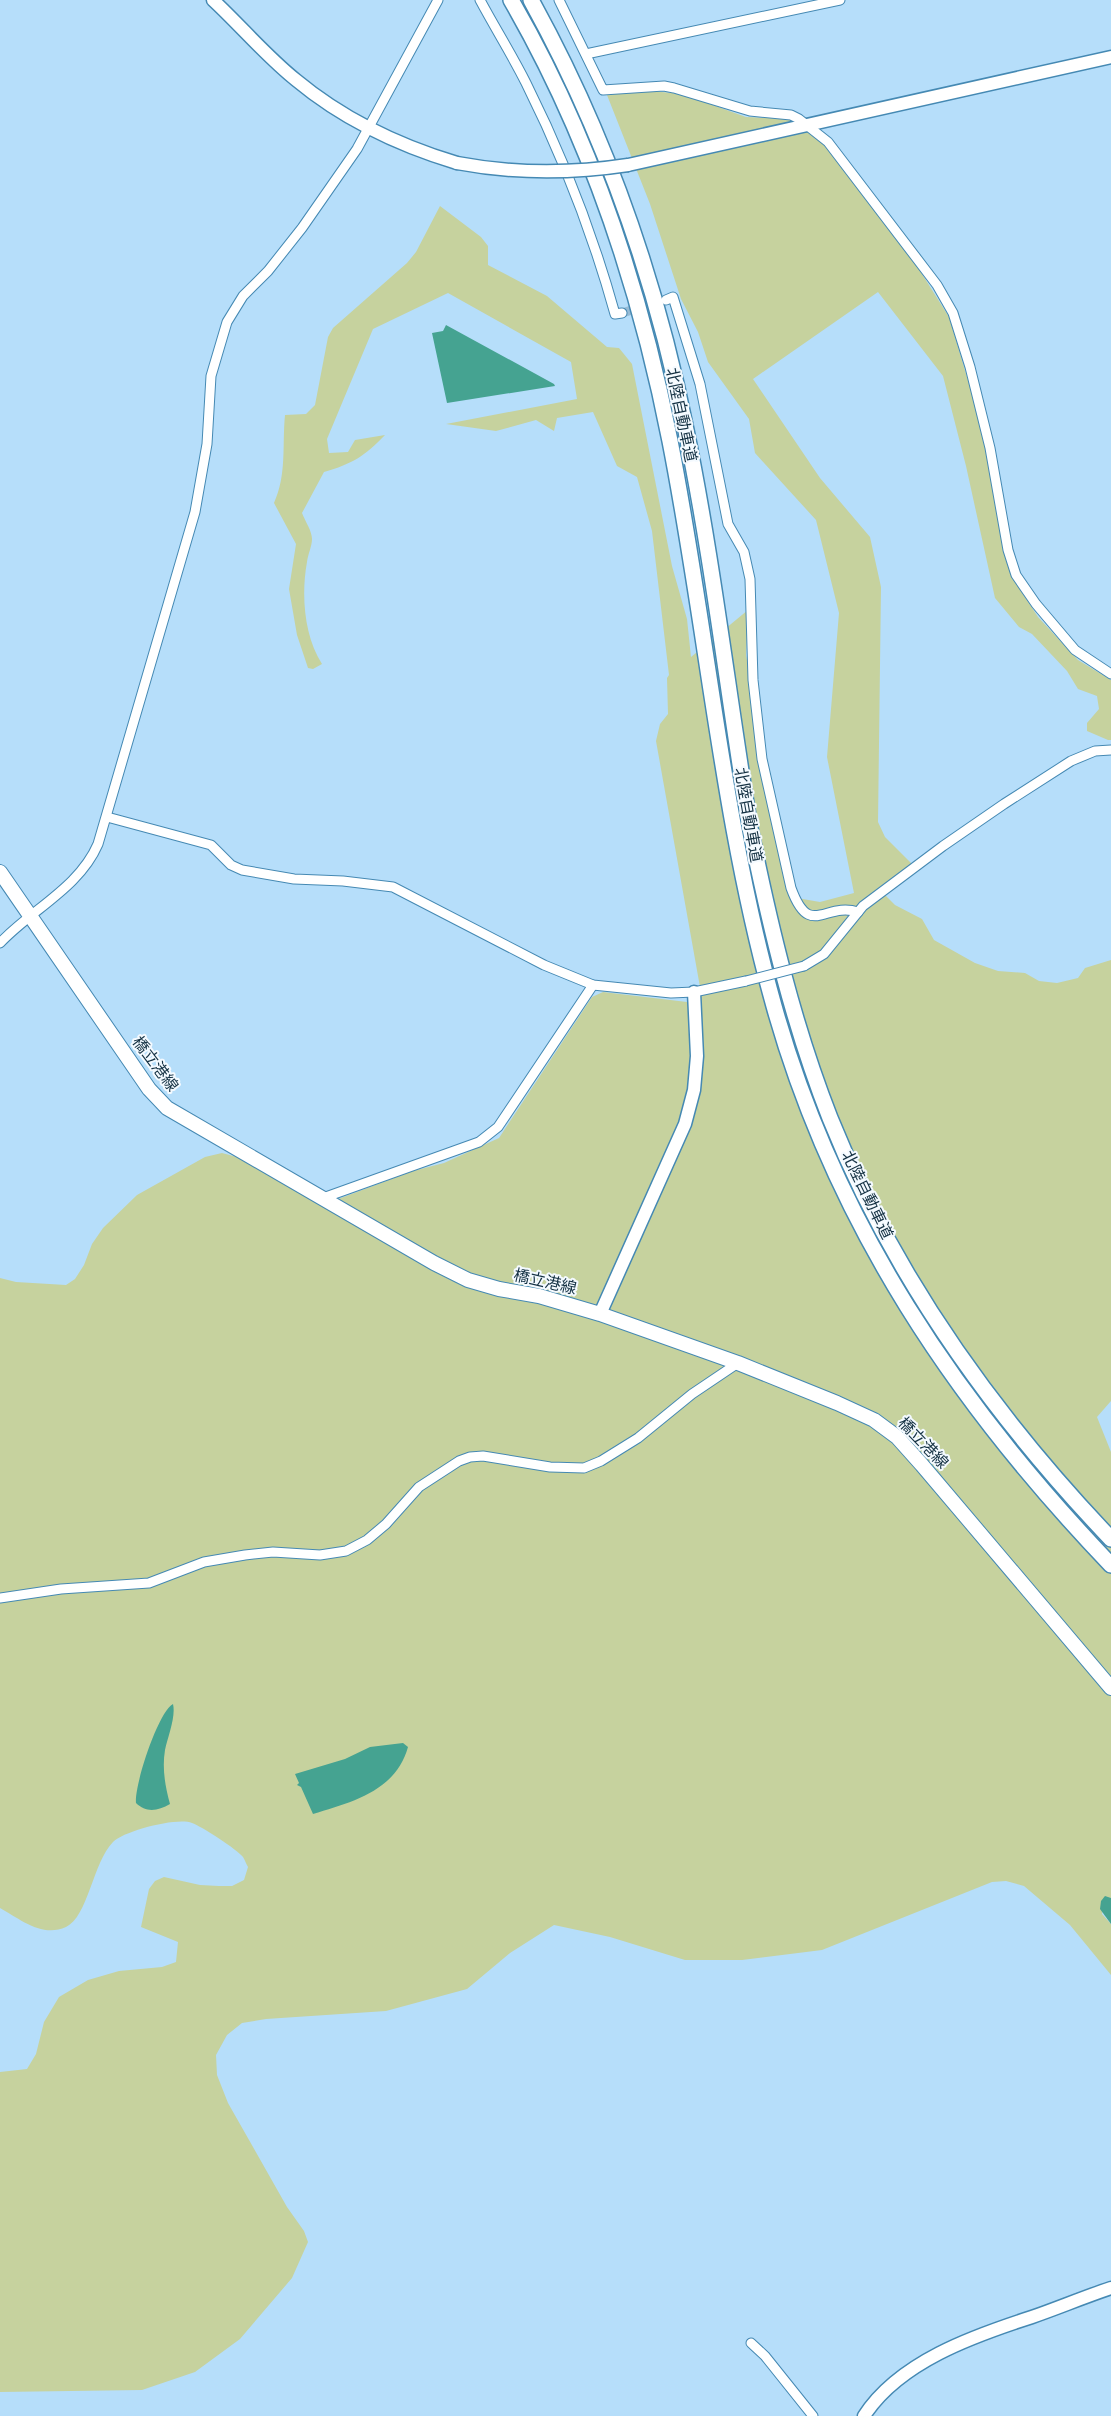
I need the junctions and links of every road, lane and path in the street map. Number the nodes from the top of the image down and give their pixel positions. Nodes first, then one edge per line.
1 (213, 0) edge
2 (438, 0) edge
3 (480, 0) edge
4 (510, 0) edge
5 (531, 0) edge
6 (559, 0) edge
7 (840, 0) edge
8 (586, 54) junction
9 (1111, 57) edge
10 (805, 126) junction
11 (370, 130) junction
12 (666, 300) dead end
13 (622, 313) dead end
14 (1111, 674) edge
15 (1111, 750) edge
16 (107, 817) junction
17 (0, 872) edge
18 (858, 912) junction
19 (30, 914) junction
20 (1, 939) edge
21 (594, 985) junction
22 (694, 992) junction
23 (323, 1198) junction
24 (600, 1314) junction
25 (738, 1363) junction
26 (1111, 1539) edge
27 (1111, 1565) edge
28 (0, 1598) edge
29 (1111, 1688) edge
30 (1111, 2288) edge
31 (751, 2343) dead end
32 (813, 2416) edge
33 (864, 2416) edge

1 - 11 street
2 - 11 street
3 - 13 street
4 - 27 highway, 北陸自動車道
5 - 26 highway, 北陸自動車道
6 - 8 street
7 - 8 street
8 - 10 street
9 - 10 street
10 - 11 street, bridge
10 - 14 street
11 - 16 street
12 - 18 street
15 - 18 street
16 - 19 street
16 - 21 street
17 - 19 main road, 橋立港線
18 - 22 street, bridge
19 - 20 street
19 - 23 main road, 橋立港線
21 - 22 street
21 - 23 street
22 - 24 street
23 - 24 main road, 橋立港線
24 - 25 main road, 橋立港線
25 - 28 street
25 - 29 main road, 橋立港線
30 - 33 street
31 - 32 street

